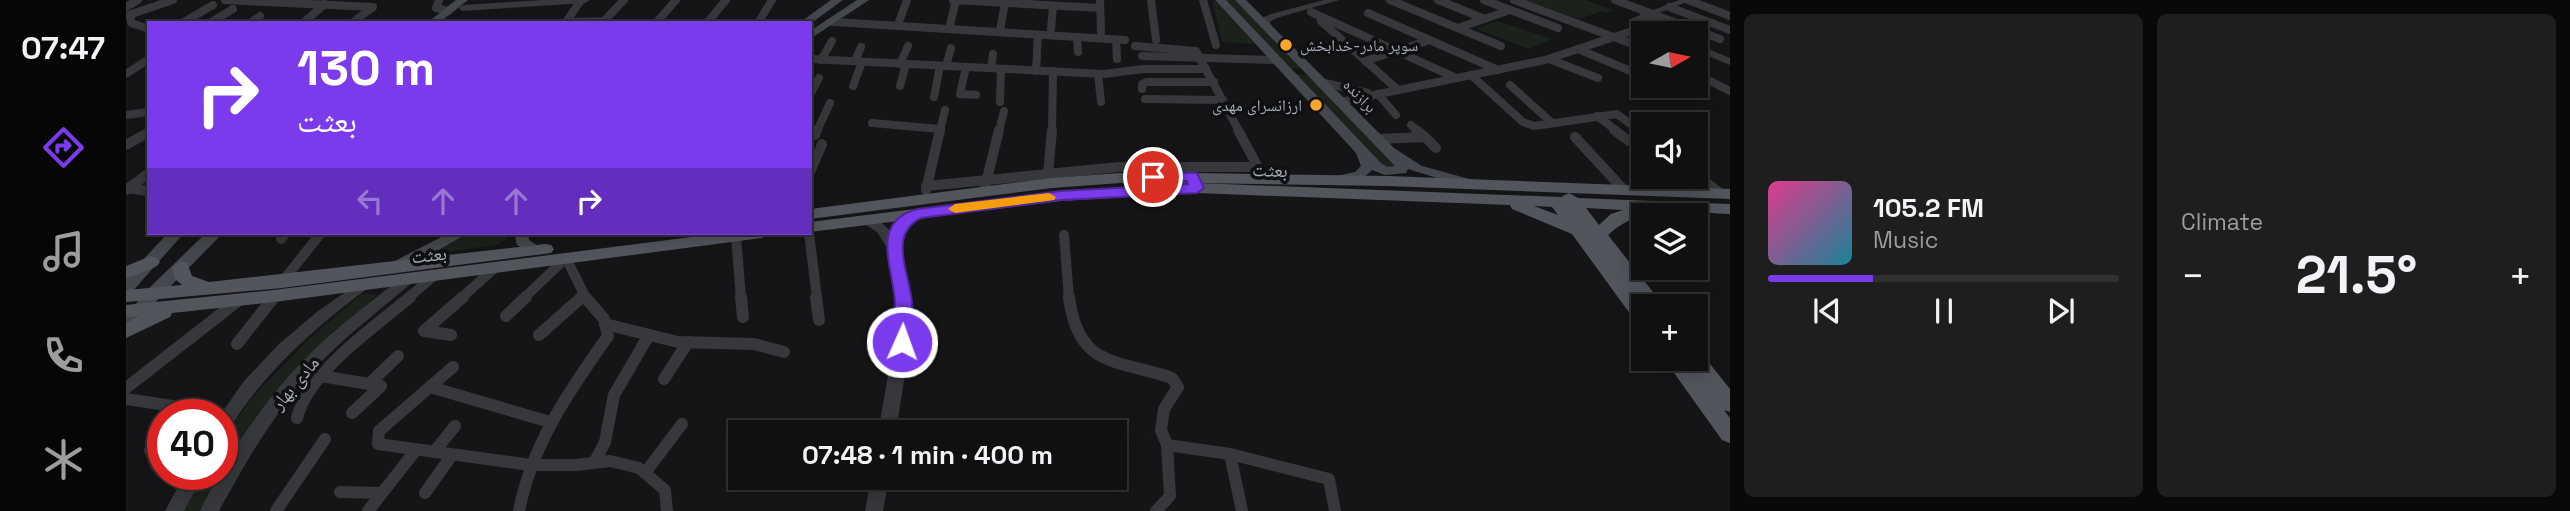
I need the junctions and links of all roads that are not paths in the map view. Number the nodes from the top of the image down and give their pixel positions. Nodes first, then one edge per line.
1 (138, 0) edge
2 (173, 0) edge
3 (225, 0) edge
4 (358, 0) edge
5 (439, 0) edge
6 (473, 0) edge
7 (580, 0) edge
8 (624, 0) edge
9 (676, 0) edge
10 (726, 0) edge
11 (772, 0) edge
12 (838, 0) edge
13 (864, 0) edge
14 (907, 0) edge
15 (954, 0) edge
16 (1151, 0) edge
17 (1203, 0) edge
18 (1220, 0) edge
19 (1315, 0) edge
20 (1334, 0) edge
21 (1390, 0) edge
22 (1438, 0) edge
23 (1484, 0) edge
24 (1514, 0) edge
25 (1615, 0) edge
26 (249, 1) edge
27 (973, 1) edge
28 (294, 2) edge
29 (327, 2) edge
30 (1243, 2) edge
31 (1005, 3) junction
32 (463, 4) edge
33 (1100, 4) edge
34 (1526, 4) junction
35 (213, 5) dead end
36 (350, 6) junction
37 (1053, 6) junction
38 (126, 8) edge
39 (233, 9) dead end
40 (1308, 10) junction
41 (1510, 10) junction
42 (1663, 10) edge
43 (1273, 13) junction
44 (1368, 13) dead end
45 (128, 16) edge
46 (260, 16) dead end
47 (1730, 16) edge
48 (449, 17) edge
49 (1485, 19) junction
50 (185, 21) edge
51 (213, 21) edge
52 (253, 21) edge
53 (305, 21) edge
54 (355, 21) edge
55 (567, 21) edge
56 (604, 21) edge
57 (658, 21) edge
58 (709, 21) edge
59 (759, 21) edge
60 (807, 21) edge
61 (834, 22) junction
62 (899, 22) dead end
63 (1265, 25) junction
64 (916, 27) junction
65 (952, 27) junction
66 (147, 28) edge
67 (1458, 28) junction
68 (1558, 28) dead end
69 (1051, 29) dead end
70 (1730, 30) edge
71 (998, 31) junction
72 (1101, 32) dead end
73 (812, 35) edge
74 (1038, 35) junction
75 (913, 37) dead end
76 (1077, 37) junction
77 (1615, 37) junction
78 (1730, 37) edge
79 (1720, 39) dead end
80 (1156, 40) dead end
81 (1430, 40) junction
82 (832, 41) dead end
83 (1631, 43) edge
84 (1216, 45) dead end
85 (908, 46) dead end
86 (1135, 46) dead end
87 (1501, 46) dead end
88 (861, 47) dead end
89 (1708, 48) edge
90 (1578, 49) junction
91 (1396, 51) junction
92 (1198, 55) junction
93 (1142, 56) dead end
94 (812, 59) edge
95 (1117, 59) dead end
96 (1549, 59) junction
97 (147, 60) edge
98 (821, 60) junction
99 (1276, 60) junction
100 (1366, 61) junction
101 (859, 62) junction
102 (1730, 62) edge
103 (903, 64) junction
104 (943, 66) junction
105 (966, 67) junction
106 (996, 69) junction
107 (1206, 69) junction
108 (1498, 70) junction
109 (1037, 71) junction
110 (1054, 71) junction
111 (1310, 71) junction
112 (1288, 72) junction
113 (1079, 73) junction
114 (1631, 73) edge
115 (126, 74) edge
116 (1098, 74) junction
117 (1471, 75) junction
118 (819, 78) dead end
119 (1456, 78) junction
120 (1598, 78) dead end
121 (1708, 80) edge
122 (1214, 82) junction
123 (1321, 82) junction
124 (1510, 85) dead end
125 (853, 86) dead end
126 (900, 86) dead end
127 (1142, 89) dead end
128 (1398, 90) junction
129 (812, 91) edge
130 (1730, 91) edge
131 (1378, 94) junction
132 (976, 95) dead end
133 (934, 97) dead end
134 (1146, 99) dead end
135 (1223, 100) junction
136 (1101, 102) dead end
137 (1340, 102) junction
138 (830, 103) dead end
139 (945, 110) dead end
140 (147, 112) edge
141 (126, 115) edge
142 (1396, 115) dead end
143 (1599, 116) junction
144 (812, 120) edge
145 (822, 121) junction
146 (872, 123) dead end
147 (1552, 123) junction
148 (1411, 125) dead end
149 (1631, 125) edge
150 (940, 129) junction
151 (147, 133) edge
152 (815, 135) dead end
153 (1425, 137) junction
154 (1574, 137) dead end
155 (1377, 139) junction
156 (1629, 141) dead end
157 (822, 144) dead end
158 (126, 145) edge
159 (1436, 148) dead end
160 (1389, 151) junction
161 (1363, 153) junction
162 (812, 168) edge
163 (1261, 172) junction
164 (147, 174) edge
165 (1048, 174) junction
166 (1337, 180) junction
167 (1195, 182) junction
168 (1708, 183) edge
169 (985, 186) junction
170 (127, 189) edge
171 (1624, 190) junction
172 (147, 191) edge
173 (1479, 191) junction
174 (1555, 194) junction
175 (1725, 194) edge
176 (923, 200) junction
177 (1575, 202) junction
178 (1631, 205) edge
179 (1708, 208) edge
180 (1730, 209) edge
181 (1631, 212) edge
182 (812, 214) edge
183 (865, 220) junction
184 (812, 227) edge
185 (174, 235) edge
186 (213, 235) edge
187 (319, 235) edge
188 (457, 235) edge
189 (521, 235) edge
190 (651, 235) edge
191 (745, 235) edge
192 (809, 235) edge
193 (1064, 235) dead end
194 (1591, 235) junction
195 (736, 236) junction
196 (893, 246) junction
197 (536, 250) junction
198 (566, 258) junction
199 (151, 262) junction
200 (181, 267) junction
201 (496, 267) junction
202 (126, 272) edge
203 (401, 273) junction
204 (435, 275) junction
205 (363, 285) junction
206 (126, 288) edge
207 (209, 289) junction
208 (278, 289) junction
209 (153, 294) junction
210 (1644, 294) edge
211 (584, 295) junction
212 (126, 296) edge
213 (1631, 298) edge
214 (239, 300) junction
215 (177, 307) junction
216 (133, 310) edge
217 (506, 316) dead end
218 (743, 317) dead end
219 (819, 320) dead end
220 (605, 324) junction
221 (126, 329) edge
222 (451, 335) dead end
223 (539, 335) dead end
224 (649, 335) junction
225 (688, 342) junction
226 (237, 344) dead end
227 (784, 352) dead end
228 (398, 356) dead end
229 (453, 367) dead end
230 (1683, 371) edge
231 (1704, 371) edge
232 (321, 376) junction
233 (663, 379) dead end
234 (369, 384) junction
235 (430, 387) junction
236 (126, 388) edge
237 (126, 399) edge
238 (238, 401) edge
239 (147, 402) edge
240 (1730, 404) edge
241 (352, 413) dead end
242 (297, 418) dead end
243 (889, 420) edge
244 (550, 422) junction
245 (682, 424) dead end
246 (456, 426) dead end
247 (1730, 434) edge
248 (325, 439) dead end
249 (1167, 445) junction
250 (416, 450) junction
251 (434, 452) junction
252 (1230, 454) junction
253 (452, 455) junction
254 (594, 463) junction
255 (531, 466) junction
256 (645, 473) junction
257 (186, 490) edge
258 (878, 490) edge
259 (341, 492) dead end
260 (382, 493) junction
261 (425, 493) dead end
262 (174, 511) edge
263 (209, 511) edge
264 (276, 511) edge
265 (368, 511) edge
266 (519, 511) edge
267 (667, 511) edge
268 (874, 511) edge
269 (1156, 511) edge
270 (1241, 511) edge
271 (1335, 511) edge

1 - 38 street
2 - 45 street
3 - 26 street
4 - 36 street
5 - 48 street
6 - 32 main road
7 - 32 street
7 - 55 street
8 - 56 street
9 - 57 street
10 - 58 street
11 - 59 street
12 - 60 main road
13 - 61 main road
14 - 62 street
15 - 27 street
15 - 65 street
16 - 80 street
17 - 84 street
18 - 99 main road, برازنده
19 - 43 street
20 - 40 street
21 - 67 street
22 - 49 street
23 - 41 street
24 - 34 street
25 - 42 street
26 - 28 street
27 - 31 street
28 - 29 street
29 - 36 street
29 - 53 street
30 - 43 street
30 - 63 main road, برازنده
31 - 37 street
31 - 71 street
32 - 48 main road
33 - 37 street
33 - 72 street
34 - 41 street
34 - 77 street
35 - 50 street
36 - 54 street
37 - 69 street
39 - 51 street
40 - 43 street
40 - 91 street
40 - 100 street
41 - 49 street
41 - 68 street
42 - 47 street
42 - 70 street
42 - 77 street
42 - 78 street
42 - 79 street
43 - 63 street
44 - 81 street
45 - 66 street
46 - 52 street
49 - 67 street
61 - 64 street
61 - 73 main road
63 - 111 main road, برازنده
64 - 65 street
64 - 75 street
65 - 71 street
65 - 104 street
67 - 87 street
71 - 74 street
71 - 106 street
74 - 76 street
74 - 109 street
76 - 95 street
76 - 113 street
77 - 83 street
77 - 90 street
81 - 91 street
81 - 108 street
82 - 98 street
85 - 103 street
86 - 92 street
88 - 101 street
89 - 102 street
90 - 96 street
90 - 114 street
91 - 100 street
91 - 119 street
92 - 93 street
92 - 99 street
92 - 107 street
94 - 98 street
96 - 108 street
96 - 120 street
97 - 115 street
98 - 101 street
99 - 112 main road, برازنده
100 - 128 street
101 - 103 street
101 - 125 street
103 - 104 street
103 - 126 street
104 - 105 street
104 - 133 street
105 - 106 street
105 - 132 street
106 - 109 street
106 - 169 street
107 - 116 street
107 - 122 street
108 - 117 street
109 - 110 street
110 - 113 street
110 - 165 street
111 - 112 main road
111 - 123 main road, برازنده
112 - 161 main road, برازنده
113 - 116 street
116 - 136 street
117 - 119 street
117 - 147 street
118 - 129 street
119 - 128 street
121 - 130 street
122 - 127 street
122 - 135 street
123 - 131 street
123 - 137 main road, برازنده
124 - 147 street
128 - 131 street
131 - 137 street
131 - 142 street
134 - 135 street
135 - 163 street
137 - 155 main road, برازنده
138 - 145 street
139 - 150 street
140 - 141 street
143 - 147 street
143 - 149 street
143 - 156 street
144 - 145 street
145 - 152 street
146 - 150 street
148 - 153 street
150 - 176 street
151 - 158 street
153 - 155 street
153 - 159 street
154 - 171 street
155 - 160 main road, برازنده
157 - 162 street
160 - 161 main road, برازنده
160 - 173 main road, برازنده
161 - 166 main road
163 - 165 street
163 - 166 main road, بعثت
163 - 167 main road, بعثت
164 - 170 street
165 - 169 street
166 - 173 main road, بعثت
167 - 169 main road, بعثت
167 - 173 main road, بعثت
167 - 176 main road, بعثت
168 - 175 street
169 - 176 main road, بعثت
170 - 172 street
171 - 174 main road, بعثت
171 - 175 main road, بعثت
173 - 174 main road, بعثت
173 - 194 main road
174 - 177 main road, بعثت
174 - 194 main road
176 - 182 main road, بعثت
176 - 183 main road, بعثت
176 - 196 street
177 - 178 main road, بعثت
177 - 194 main road
179 - 180 main road, بعثت
181 - 194 main road
183 - 184 main road, بعثت
183 - 196 street
185 - 199 main road
186 - 200 main road
187 - 208 street
188 - 203 main road
189 - 197 main road
190 - 197 main road, بعثت
191 - 195 main road, بعثت
192 - 219 street
193 - 249 street
194 - 210 main road
194 - 213 main road
195 - 198 main road, بعثت
195 - 218 street
196 - 243 street
197 - 203 main road, بعثت
198 - 201 main road, بعثت
198 - 211 street
198 - 217 street
199 - 202 main road
199 - 206 main road
200 - 207 main road
200 - 209 main road
201 - 204 main road, بعثت
201 - 222 street
203 - 204 main road, بعثت
203 - 205 main road, بعثت
203 - 208 main road, بعثت
203 - 263 street, مادی بهار
204 - 232 street
205 - 208 main road, بعثت
205 - 238 street, مادی بهار
207 - 208 main road, بعثت
207 - 209 main road, بعثت
208 - 214 main road, بعثت
208 - 226 street
209 - 212 main road, بعثت
209 - 216 main road
211 - 220 street
211 - 223 street
214 - 215 main road, بعثت
214 - 236 street
215 - 216 main road, بعثت
215 - 221 main road
216 - 221 main road
220 - 224 street
220 - 244 street
224 - 225 street
224 - 254 street
225 - 227 street
225 - 233 street
228 - 234 street
229 - 235 street
230 - 247 main road
231 - 240 main road
232 - 234 street
232 - 242 street
234 - 241 street
235 - 244 street
235 - 250 street
237 - 239 street
244 - 255 street
245 - 256 street
246 - 251 street
248 - 264 street
249 - 252 street
249 - 269 street
250 - 251 street
250 - 260 street
251 - 253 street
252 - 270 street
252 - 271 street
253 - 255 street
253 - 261 street
254 - 255 street
254 - 256 street
255 - 266 street
256 - 267 street
257 - 262 street
258 - 268 street
259 - 260 street
260 - 265 street

